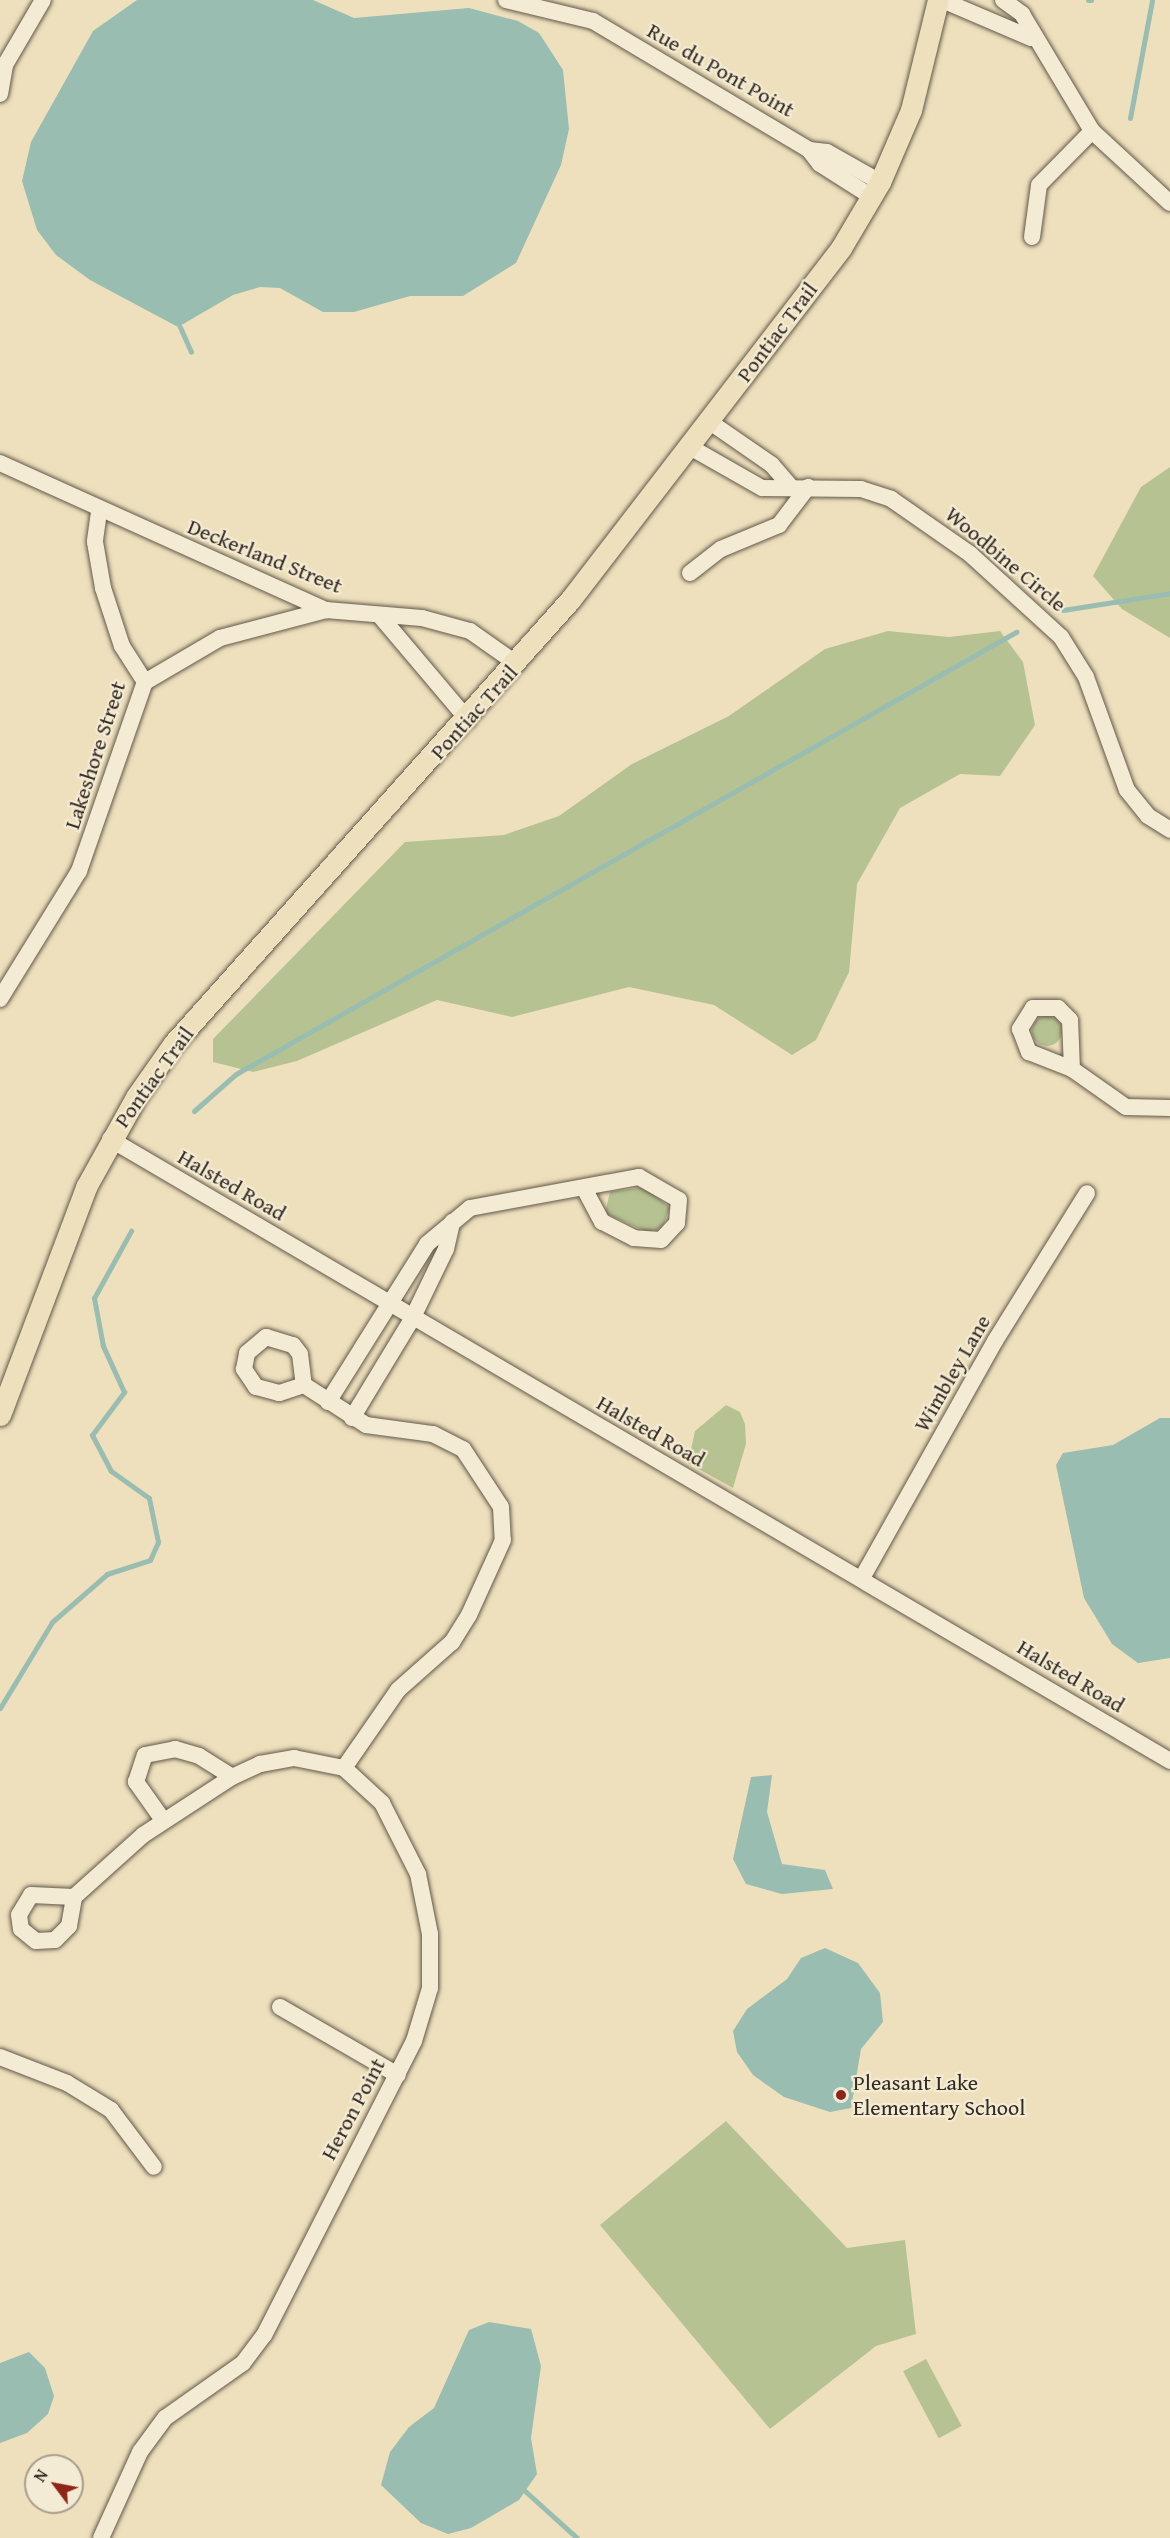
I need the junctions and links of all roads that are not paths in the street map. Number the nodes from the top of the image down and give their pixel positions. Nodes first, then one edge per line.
1 (42, 0) edge
2 (506, 0) edge
3 (940, 0) edge
4 (1003, 0) edge
5 (1032, 38) junction
6 (2, 67) edge
7 (0, 94) edge
8 (1092, 131) junction
9 (876, 190) junction
10 (1170, 203) edge
11 (1032, 237) dead end
12 (710, 422) junction
13 (690, 447) junction
14 (0, 464) edge
15 (790, 486) junction
16 (808, 487) junction
17 (99, 512) junction
18 (690, 573) dead end
19 (326, 610) junction
20 (381, 617) junction
21 (517, 664) junction
22 (145, 682) junction
23 (468, 720) junction
24 (1170, 830) edge
25 (0, 999) edge
26 (1072, 1069) dead end
27 (1170, 1108) edge
28 (110, 1139) junction
29 (585, 1190) junction
30 (1087, 1193) dead end
31 (452, 1222) junction
32 (389, 1305) junction
33 (412, 1319) junction
34 (304, 1385) dead end
35 (328, 1402) junction
36 (0, 1416) edge
37 (352, 1418) junction
38 (862, 1578) junction
39 (1170, 1761) edge
40 (344, 1768) junction
41 (232, 1777) junction
42 (163, 1820) junction
43 (74, 1897) dead end
44 (280, 2007) dead end
45 (0, 2057) edge
46 (398, 2075) junction
47 (154, 2167) dead end
48 (101, 2538) edge

1 - 6 street
2 - 9 street, Rue du Pont Point
3 - 5 street
3 - 9 main road, Pontiac Trail
4 - 5 street
5 - 8 street
6 - 7 street
8 - 10 street
8 - 11 street
9 - 12 main road, Pontiac Trail
12 - 13 main road, Pontiac Trail
12 - 15 street
13 - 15 street, Woodbine Circle
13 - 21 main road, Pontiac Trail
14 - 17 street, Deckerland Street
15 - 16 street, Woodbine Circle
16 - 18 street
16 - 24 street, Woodbine Circle
17 - 19 street, Deckerland Street
17 - 22 street, Lakeshore Street
19 - 20 street, Deckerland Street
19 - 22 street
20 - 21 street, Deckerland Street
20 - 23 street
21 - 23 main road, Pontiac Trail
22 - 25 street, Lakeshore Street
23 - 28 main road, Pontiac Trail
26 - 27 street
28 - 32 street, Halsted Road
28 - 36 main road, Pontiac Trail
29 - 29 street
29 - 31 street
30 - 38 street, Wimbley Lane
31 - 32 street
31 - 33 street
32 - 33 street, Halsted Road
32 - 35 street
33 - 37 street
33 - 38 street, Halsted Road
34 - 35 street
35 - 37 street
37 - 40 street
38 - 39 street, Halsted Road
40 - 41 street, Heron Point
40 - 46 street, Heron Point
41 - 42 street, Heron Point
41 - 42 street
42 - 43 street, Heron Point
44 - 46 street
45 - 47 street
46 - 48 street, Heron Point

